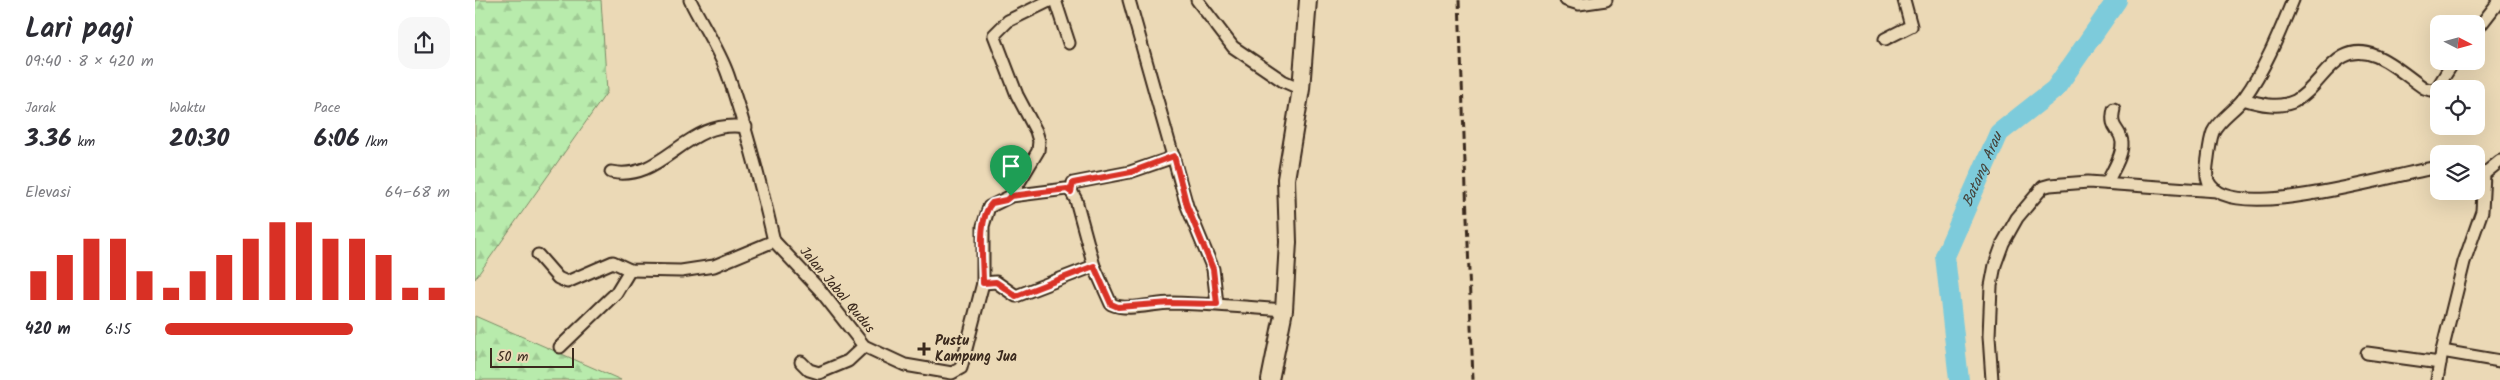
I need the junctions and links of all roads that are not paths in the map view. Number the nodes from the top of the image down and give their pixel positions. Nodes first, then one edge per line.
1 (690, 0) edge
2 (1051, 0) edge
3 (1055, 0) edge
4 (1129, 0) edge
5 (1197, 0) edge
6 (1308, 0) edge
7 (1566, 0) edge
8 (1605, 0) edge
9 (1904, 0) edge
10 (2293, 0) edge
11 (2500, 0) edge
12 (2485, 19) edge
13 (1885, 39) dead end
14 (1069, 43) dead end
15 (2448, 70) edge
16 (1301, 89) junction
17 (2243, 99) junction
18 (2114, 109) dead end
19 (746, 127) junction
20 (1174, 156) junction
21 (2500, 161) edge
22 (2430, 169) edge
23 (2485, 169) edge
24 (611, 172) dead end
25 (2107, 183) junction
26 (2217, 191) junction
27 (1071, 192) junction
28 (1011, 196) junction
29 (2481, 200) edge
30 (774, 241) junction
31 (538, 256) dead end
32 (1094, 266) junction
33 (630, 270) junction
34 (983, 283) junction
35 (1217, 304) junction
36 (1284, 310) junction
37 (865, 346) junction
38 (560, 347) dead end
39 (2442, 351) junction
40 (2367, 353) dead end
41 (2500, 361) edge
42 (801, 362) dead end
43 (2440, 363) junction
44 (1270, 380) edge
45 (1992, 380) edge
46 (2437, 380) edge

1 - 19 street
2 - 28 street
3 - 14 street
4 - 20 street
5 - 16 street
6 - 16 street
7 - 8 street
9 - 13 street
10 - 17 street
11 - 12 street
15 - 17 street
16 - 36 street
17 - 26 street
18 - 25 street
19 - 24 street
19 - 30 street
20 - 27 street
20 - 35 street
21 - 23 street
22 - 26 street
25 - 26 street
25 - 45 street
27 - 28 street
27 - 32 street
28 - 34 street
29 - 39 street
30 - 33 street
30 - 37 street, Jalan Jabal Qudus
31 - 33 street
32 - 34 street
32 - 35 street
33 - 38 street
34 - 37 street, Jalan Jabal Qudus
35 - 36 street
36 - 44 street
37 - 42 street
39 - 41 street
39 - 43 street
40 - 43 street
43 - 46 street

